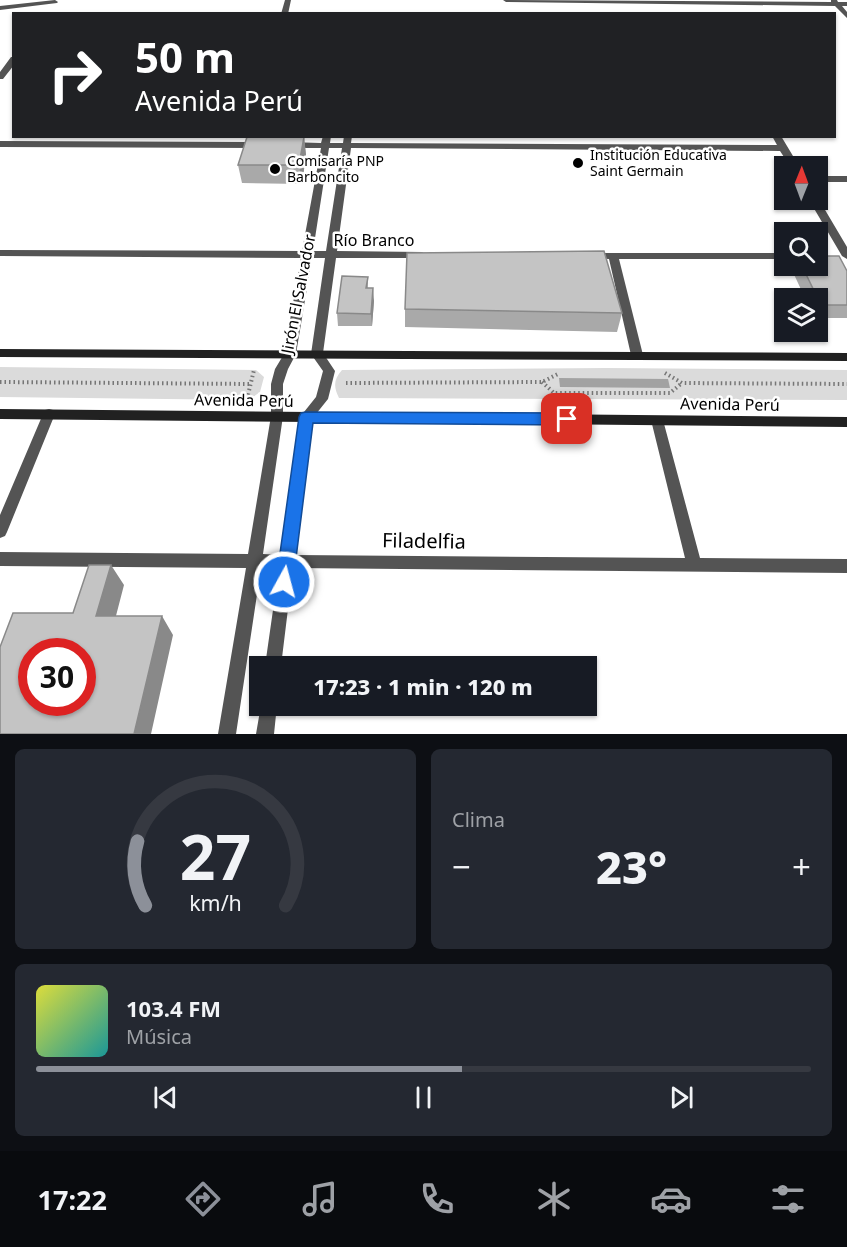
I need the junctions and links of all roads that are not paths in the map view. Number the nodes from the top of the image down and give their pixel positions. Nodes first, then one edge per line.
1 (56, 1) edge
2 (509, 1) edge
3 (835, 2) edge
4 (847, 4) edge
5 (0, 8) edge
6 (847, 16) edge
7 (12, 62) edge
8 (0, 77) edge
9 (777, 138) edge
10 (327, 141) edge
11 (348, 141) edge
12 (0, 144) edge
13 (268, 145) edge
14 (279, 145) edge
15 (783, 148) junction
16 (788, 156) edge
17 (828, 179) edge
18 (847, 179) edge
19 (819, 210) edge
20 (0, 254) edge
21 (306, 255) junction
22 (329, 255) junction
23 (435, 256) edge
24 (577, 256) edge
25 (612, 256) junction
26 (774, 256) edge
27 (844, 256) edge
28 (0, 353) edge
29 (290, 354) junction
30 (317, 354) junction
31 (637, 355) junction
32 (847, 357) edge
33 (0, 414) edge
34 (49, 414) junction
35 (276, 416) junction
36 (306, 417) junction
37 (657, 420) junction
38 (847, 422) edge
39 (0, 532) edge
40 (0, 559) edge
41 (255, 560) junction
42 (287, 561) junction
43 (694, 565) junction
44 (847, 566) edge
45 (274, 656) edge
46 (267, 716) edge
47 (227, 734) edge
48 (265, 734) edge

1 - 5 street
2 - 3 street
3 - 4 street
3 - 6 street
7 - 8 street
9 - 15 street
10 - 11 street
10 - 14 street
10 - 21 street, Jirón El Salvador
11 - 15 street
11 - 22 street, Jirón El Salvador
12 - 13 street
15 - 16 street
17 - 18 street
19 - 27 street
20 - 21 street, Río Branco
21 - 22 street, Río Branco
21 - 29 street, Jirón El Salvador
22 - 23 street, Río Branco
22 - 30 street, Jirón El Salvador
24 - 25 street
25 - 26 street
25 - 31 street
28 - 29 main road
29 - 30 main road
29 - 35 street, Jirón El Salvador
30 - 31 main road
30 - 36 street, Jirón El Salvador
31 - 32 main road
33 - 34 main road, Avenida Perú
34 - 35 main road, Avenida Perú
34 - 39 street
35 - 36 main road, Avenida Perú
35 - 41 street, Jirón El Salvador
36 - 37 main road, Avenida Perú
36 - 42 street, Jirón El Salvador
37 - 38 main road, Avenida Perú
37 - 43 street
40 - 41 street, Filadelfia
41 - 42 street, Filadelfia
41 - 47 street, Jirón El Salvador
42 - 43 street, Filadelfia
42 - 45 street, Jirón El Salvador
43 - 44 street, Filadelfia
46 - 48 street

